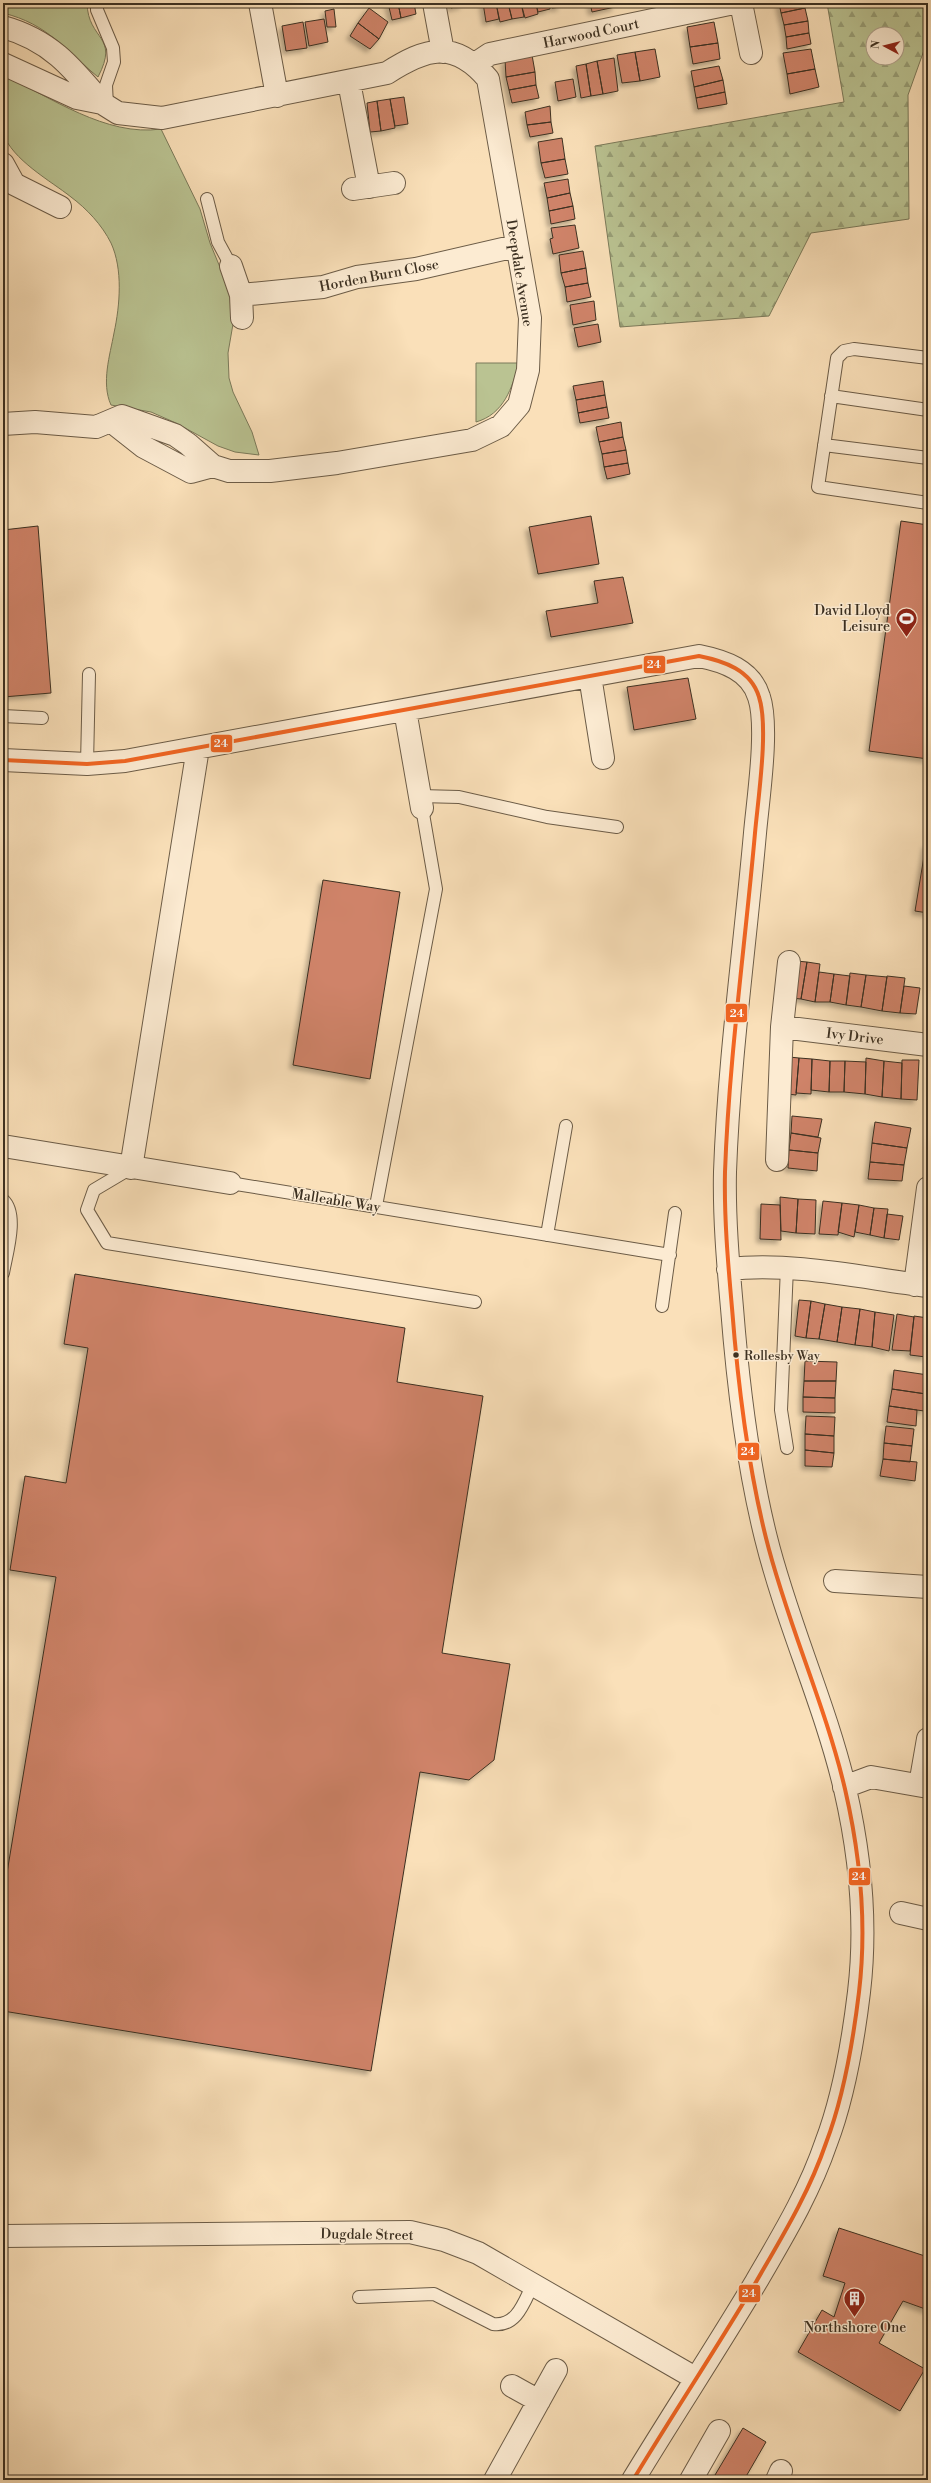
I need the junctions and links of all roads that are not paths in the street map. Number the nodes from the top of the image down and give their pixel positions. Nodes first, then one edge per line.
1 (97, 3) edge
2 (260, 3) edge
3 (434, 3) edge
4 (734, 3) edge
5 (741, 3) edge
6 (3, 27) edge
7 (443, 52) junction
8 (751, 52) dead end
9 (3, 64) edge
10 (475, 64) junction
11 (349, 82) junction
12 (277, 96) junction
13 (104, 104) junction
14 (3, 164) edge
15 (394, 183) dead end
16 (9, 188) edge
17 (207, 199) dead end
18 (60, 208) dead end
19 (516, 246) junction
20 (231, 266) joint
21 (241, 294) junction
22 (242, 318) dead end
23 (928, 358) edge
24 (831, 396) junction
25 (928, 410) edge
26 (3, 424) edge
27 (824, 445) junction
28 (928, 458) edge
29 (928, 504) edge
30 (89, 674) dead end
31 (590, 676) junction
32 (405, 710) junction
33 (3, 716) edge
34 (42, 718) dead end
35 (198, 748) junction
36 (603, 758) dead end
37 (3, 760) edge
38 (87, 764) junction
39 (421, 802) junction
40 (617, 827) dead end
41 (789, 962) dead end
42 (782, 1027) junction
43 (928, 1046) edge
44 (566, 1126) dead end
45 (3, 1146) edge
46 (777, 1160) dead end
47 (131, 1168) junction
48 (230, 1183) joint
49 (928, 1188) edge
50 (3, 1200) edge
51 (376, 1206) junction
52 (676, 1213) dead end
53 (925, 1231) edge
54 (547, 1235) junction
55 (670, 1255) junction
56 (787, 1267) junction
57 (728, 1268) junction
58 (3, 1273) edge
59 (921, 1286) edge
60 (475, 1302) dead end
61 (662, 1306) dead end
62 (787, 1448) dead end
63 (835, 1581) dead end
64 (928, 1587) edge
65 (928, 1739) edge
66 (924, 1786) edge
67 (844, 1787) junction
68 (901, 1913) dead end
69 (928, 1919) edge
70 (3, 2236) edge
71 (533, 2284) junction
72 (359, 2297) dead end
73 (556, 2370) dead end
74 (695, 2378) junction
75 (512, 2386) dead end
76 (539, 2401) junction
77 (719, 2431) dead end
78 (495, 2480) edge
79 (633, 2480) edge
80 (691, 2480) edge

1 - 13 lane
2 - 12 street
3 - 7 street
4 - 10 street, Harwood Court
5 - 8 street
6 - 13 street
7 - 10 street
7 - 11 street
9 - 13 street
10 - 19 street, Deepdale Avenue
11 - 12 street
11 - 15 street
12 - 13 street
14 - 16 street
16 - 18 street
17 - 20 lane
19 - 21 street, Horden Burn Close
19 - 26 street, Deepdale Avenue
20 - 21 street
21 - 22 street
23 - 24 lane
24 - 25 lane
24 - 27 lane
27 - 28 lane
27 - 29 lane
30 - 38 lane
31 - 32 street
31 - 36 street
31 - 57 street
32 - 35 street
32 - 39 street
33 - 34 lane
35 - 38 street
35 - 47 street
37 - 38 street
39 - 40 lane
39 - 51 lane
41 - 42 street
42 - 43 street, Ivy Drive
42 - 46 street
44 - 54 lane
45 - 47 street, Malleable Way
47 - 48 street, Malleable Way
47 - 60 lane
48 - 51 lane, Malleable Way
49 - 53 street
50 - 58 lane
51 - 54 lane, Malleable Way
52 - 55 lane
53 - 59 street
54 - 55 lane, Malleable Way
55 - 61 lane
56 - 57 street
56 - 59 street
56 - 62 lane
57 - 67 street
63 - 64 street
65 - 66 street
66 - 67 street
67 - 74 street
68 - 69 street
70 - 71 street, Dugdale Street
71 - 72 lane
71 - 74 street, Dugdale Street
73 - 76 street
74 - 79 street
75 - 76 street
76 - 78 street
77 - 80 street

